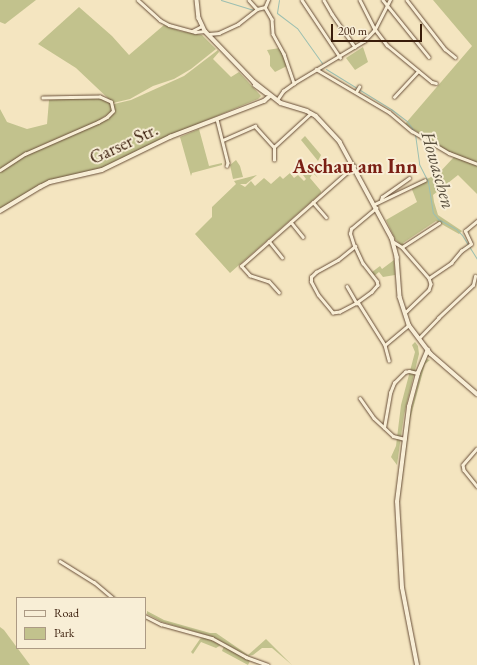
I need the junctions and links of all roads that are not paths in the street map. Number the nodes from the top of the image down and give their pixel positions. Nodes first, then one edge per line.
1 (138, 0) edge
2 (196, 0) edge
3 (248, 0) edge
4 (268, 0) edge
5 (302, 0) edge
6 (324, 0) edge
7 (360, 0) edge
8 (383, 0) edge
9 (390, 0) edge
10 (407, 0) edge
11 (387, 6) junction
12 (265, 7) junction
13 (257, 9) junction
14 (202, 26) junction
15 (375, 29) junction
16 (192, 31) junction
17 (206, 32) junction
18 (219, 34) junction
19 (214, 41) junction
20 (356, 48) junction
21 (340, 57) junction
22 (429, 57) dead end
23 (455, 57) dead end
24 (316, 70) junction
25 (418, 71) junction
26 (294, 83) junction
27 (436, 83) dead end
28 (358, 87) dead end
29 (356, 92) junction
30 (268, 94) junction
31 (394, 97) dead end
32 (43, 98) dead end
33 (278, 101) junction
34 (311, 112) junction
35 (216, 119) junction
36 (223, 140) junction
37 (274, 147) junction
38 (274, 160) dead end
39 (477, 164) edge
40 (227, 166) dead end
41 (354, 166) junction
42 (0, 170) edge
43 (409, 178) dead end
44 (425, 180) dead end
45 (381, 200) junction
46 (313, 202) junction
47 (376, 206) junction
48 (0, 211) edge
49 (326, 217) dead end
50 (477, 221) edge
51 (291, 222) junction
52 (439, 223) dead end
53 (303, 237) dead end
54 (269, 241) junction
55 (394, 242) junction
56 (354, 246) junction
57 (402, 247) junction
58 (282, 256) dead end
59 (475, 276) dead end
60 (429, 278) junction
61 (347, 286) dead end
62 (279, 293) dead end
63 (358, 302) junction
64 (405, 313) junction
65 (410, 325) junction
66 (418, 339) junction
67 (385, 345) junction
68 (428, 350) junction
69 (431, 354) junction
70 (389, 360) dead end
71 (423, 362) junction
72 (418, 373) junction
73 (477, 394) edge
74 (360, 398) dead end
75 (384, 428) junction
76 (405, 439) junction
77 (477, 449) edge
78 (477, 486) edge
79 (60, 561) dead end
80 (112, 597) edge
81 (146, 616) edge
82 (268, 665) edge
83 (416, 665) edge

1 - 16 street
2 - 14 main road
3 - 13 street
4 - 12 street
5 - 21 street
6 - 20 street
7 - 15 street
8 - 11 street
9 - 11 street
10 - 23 street
11 - 15 street
11 - 22 street
12 - 13 street
12 - 26 street
13 - 18 street
14 - 16 street
14 - 17 main road
15 - 20 street
15 - 25 street
16 - 17 street
17 - 18 street
17 - 19 main road
18 - 19 street
19 - 30 main road
20 - 21 street
21 - 24 street
24 - 26 street
24 - 29 street
25 - 27 street
25 - 31 street
26 - 33 street
28 - 29 street
29 - 39 street
30 - 33 main road
30 - 35 main road, Garser Str.
32 - 42 street
33 - 34 main road
34 - 37 street
34 - 41 main road
35 - 36 street
35 - 48 main road, Garser Str.
36 - 37 street
36 - 40 street
37 - 38 street
41 - 46 street
41 - 47 main road
43 - 45 street
44 - 45 street
45 - 47 street
46 - 49 street
46 - 51 street
47 - 55 main road
47 - 56 street
50 - 60 street
51 - 53 street
51 - 54 street
52 - 57 street
54 - 58 street
54 - 62 street
55 - 57 street
55 - 64 main road
56 - 63 street
56 - 63 street
57 - 60 street
59 - 66 street
60 - 64 street
61 - 63 street
63 - 67 street
64 - 65 main road
65 - 66 main road
65 - 67 street
66 - 68 main road
67 - 70 street
68 - 69 main road
68 - 71 main road
69 - 71 main road
69 - 73 main road
71 - 72 main road
72 - 75 street
72 - 76 main road
74 - 75 street
75 - 76 street
76 - 83 main road
77 - 78 street
79 - 80 street
81 - 82 street

